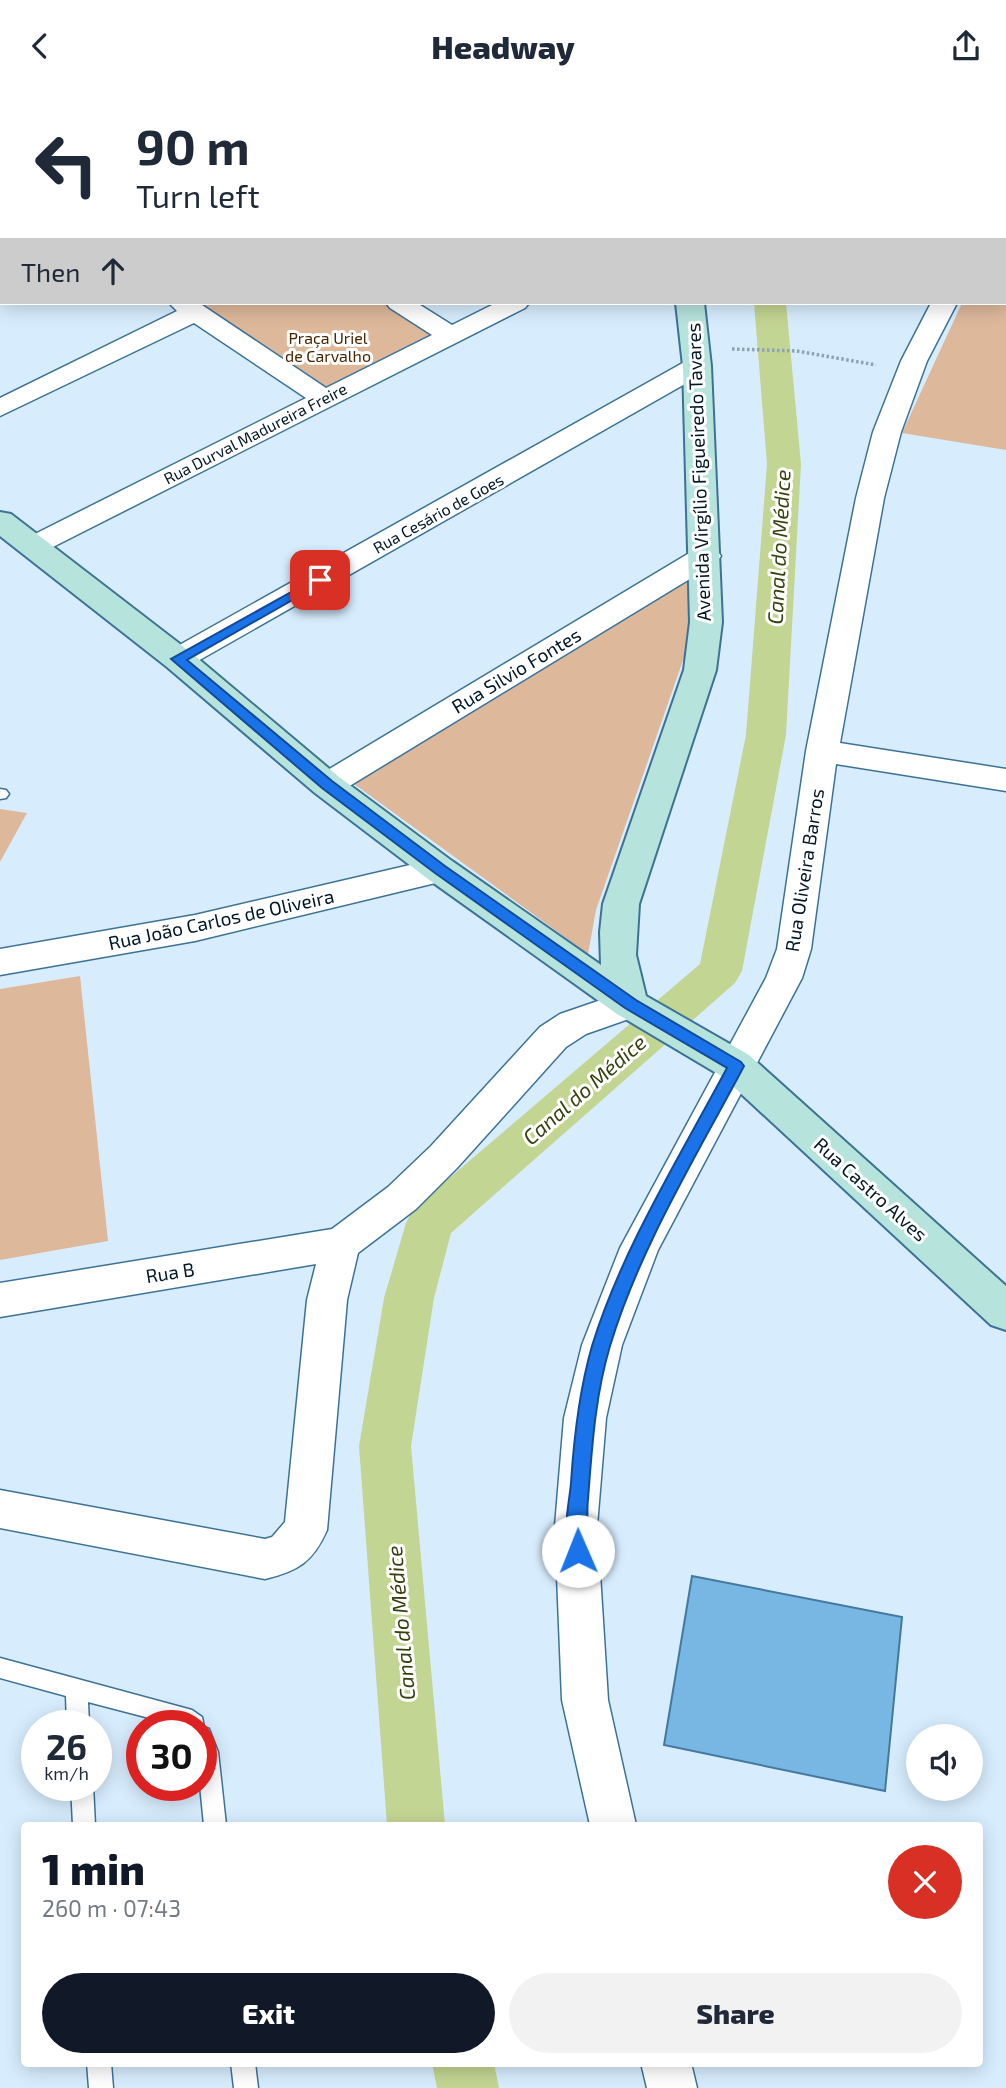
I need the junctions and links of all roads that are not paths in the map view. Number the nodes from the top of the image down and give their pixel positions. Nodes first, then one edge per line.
1 (402, 305) edge
2 (512, 305) edge
3 (690, 305) edge
4 (943, 305) edge
5 (189, 308) edge
6 (449, 334) junction
7 (697, 366) junction
8 (325, 399) junction
9 (0, 408) edge
10 (0, 520) edge
11 (33, 546) junction
12 (706, 556) junction
13 (178, 659) junction
14 (822, 751) junction
15 (1006, 779) edge
16 (327, 785) junction
17 (440, 870) junction
18 (0, 962) edge
19 (636, 1007) junction
20 (729, 1062) junction
21 (341, 1244) junction
22 (0, 1300) edge
23 (1006, 1312) edge
24 (0, 1509) edge
25 (0, 1668) edge
26 (76, 1688) junction
27 (77, 1710) edge
28 (158, 1710) edge
29 (83, 1801) edge
30 (212, 1801) edge
31 (84, 1822) edge
32 (215, 1822) edge
33 (612, 1822) edge
34 (99, 2067) edge
35 (243, 2067) edge
36 (667, 2067) edge
37 (101, 2088) edge
38 (246, 2088) edge
39 (672, 2088) edge

1 - 6 street
2 - 6 street, Rua Durval Madureira Freire
3 - 7 street, Avenida Virgílio Figueiredo Tavares
4 - 14 street, Rua Oliveira Barros
5 - 8 street
5 - 9 street
6 - 8 street, Rua Durval Madureira Freire
7 - 12 street, Avenida Virgílio Figueiredo Tavares
7 - 13 street, Rua Cesário de Goes
8 - 11 street, Rua Durval Madureira Freire
10 - 11 street, Rua Castro Alves
11 - 13 street, Rua Castro Alves
12 - 16 street, Rua Silvio Fontes
12 - 19 street, Avenida Virgílio Figueiredo Tavares
13 - 16 street, Rua Castro Alves
14 - 15 street
14 - 20 street, Rua Oliveira Barros
16 - 17 street, Rua Castro Alves
17 - 18 street, Rua João Carlos de Oliveira
17 - 19 street, Rua Castro Alves
19 - 20 street, Rua Castro Alves
19 - 21 street
20 - 23 street, Rua Castro Alves
20 - 33 street, Rua Oliveira Barros
21 - 22 street, Rua B
21 - 24 street
25 - 26 lane
26 - 27 lane
26 - 28 lane
29 - 31 lane
30 - 32 lane
34 - 37 lane
35 - 38 lane
36 - 39 street

